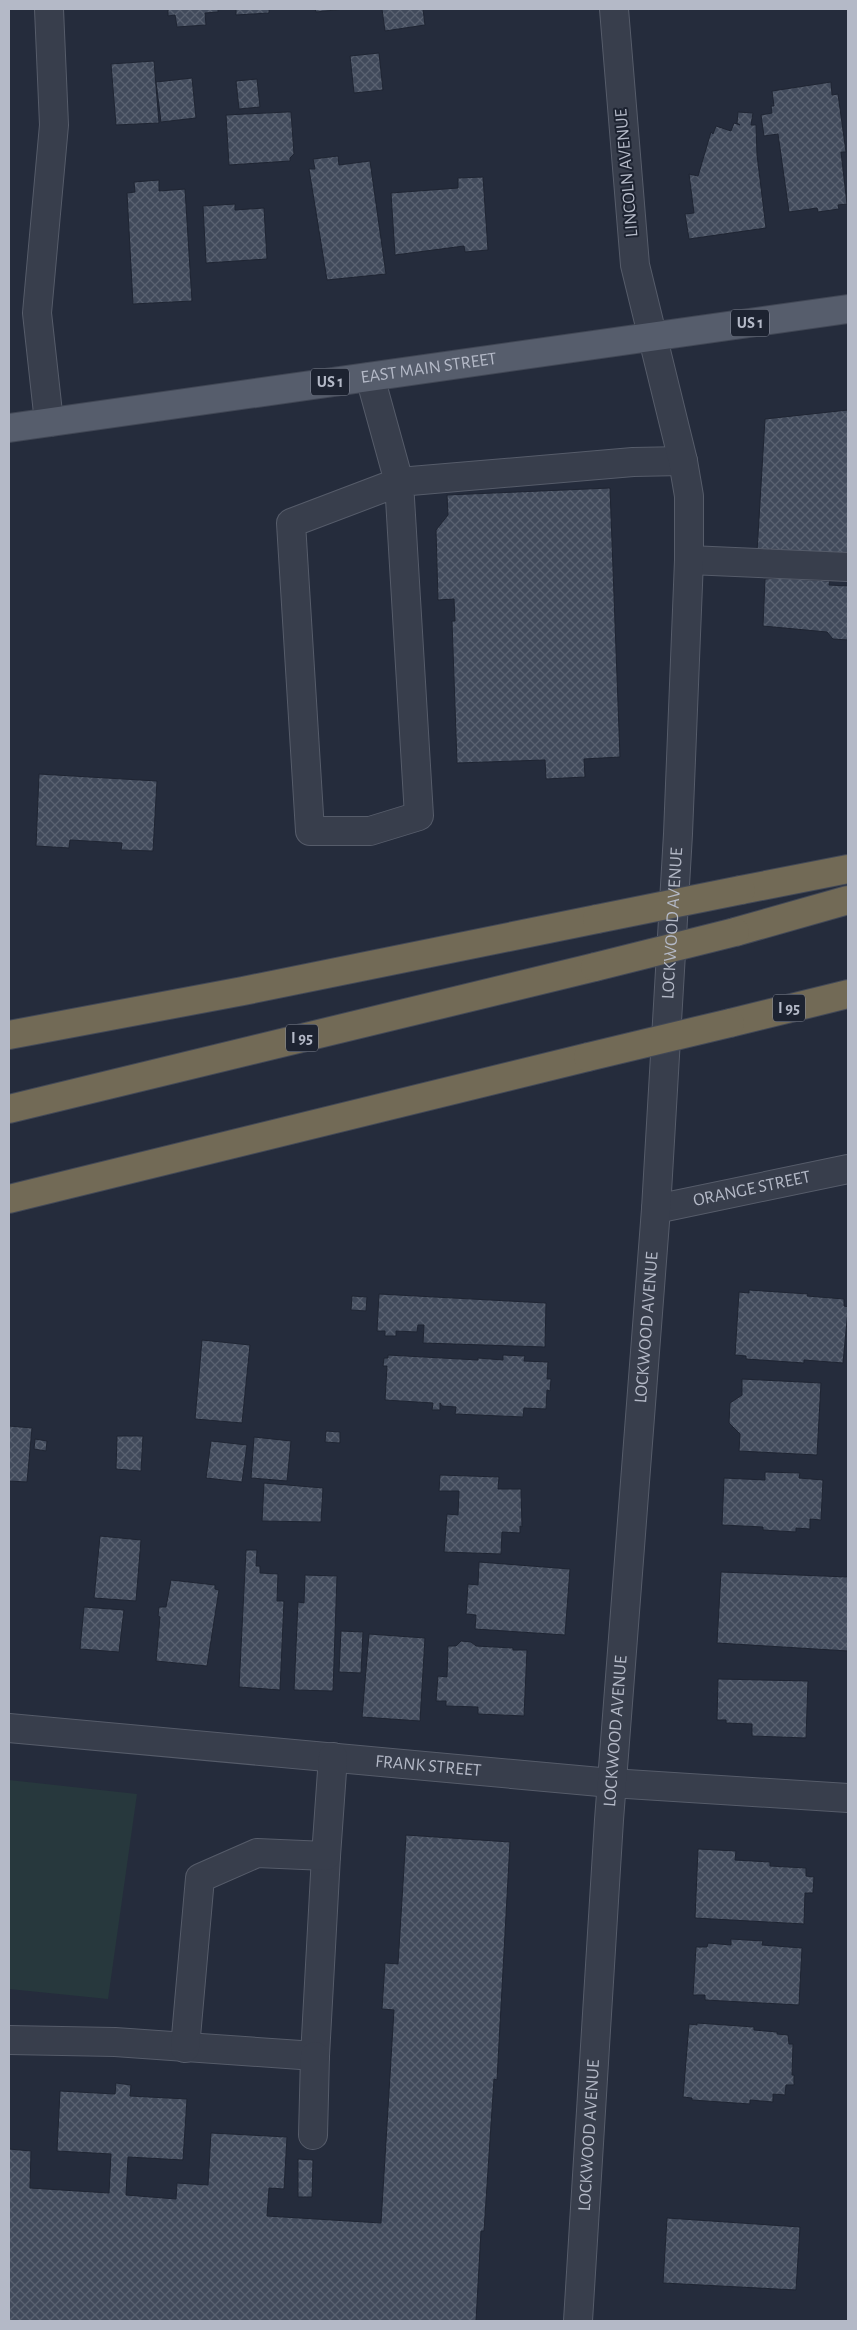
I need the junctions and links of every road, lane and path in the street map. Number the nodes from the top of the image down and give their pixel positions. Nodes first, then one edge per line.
1 (49, 9) edge
2 (614, 9) edge
3 (848, 309) edge
4 (651, 336) junction
5 (370, 376) junction
6 (49, 422) junction
7 (9, 428) edge
8 (683, 461) junction
9 (399, 482) junction
10 (688, 560) junction
11 (848, 567) edge
12 (848, 869) edge
13 (848, 900) edge
14 (848, 994) edge
15 (9, 1035) edge
16 (9, 1109) edge
17 (848, 1169) edge
18 (9, 1199) edge
19 (656, 1209) junction
20 (9, 1728) edge
21 (333, 1758) junction
22 (611, 1783) junction
23 (848, 1798) edge
24 (326, 1856) junction
25 (9, 2040) edge
26 (185, 2048) junction
27 (315, 2056) junction
28 (313, 2135) dead end
29 (578, 2321) edge

1 - 6 street
2 - 4 street, LINCOLN AVENUE
3 - 4 main road, EAST MAIN STREET / US 1
4 - 5 main road, EAST MAIN STREET / US 1
4 - 8 street, LOCKWOOD AVENUE
5 - 6 main road, EAST MAIN STREET / US 1
5 - 9 street
6 - 7 main road, EAST MAIN STREET / US 1
8 - 9 street
8 - 10 street, LOCKWOOD AVENUE
9 - 9 street
10 - 11 street
10 - 19 street, LOCKWOOD AVENUE
12 - 15 highway, bridge
13 - 16 highway, I 95, bridge
14 - 18 highway, I 95, bridge
17 - 19 street, ORANGE STREET
19 - 22 street, LOCKWOOD AVENUE
20 - 21 street, FRANK STREET
21 - 22 street, FRANK STREET
21 - 24 street
22 - 23 street, FRANK STREET
22 - 29 street, LOCKWOOD AVENUE
24 - 26 street
24 - 27 street
25 - 26 street
26 - 27 street
27 - 28 street

